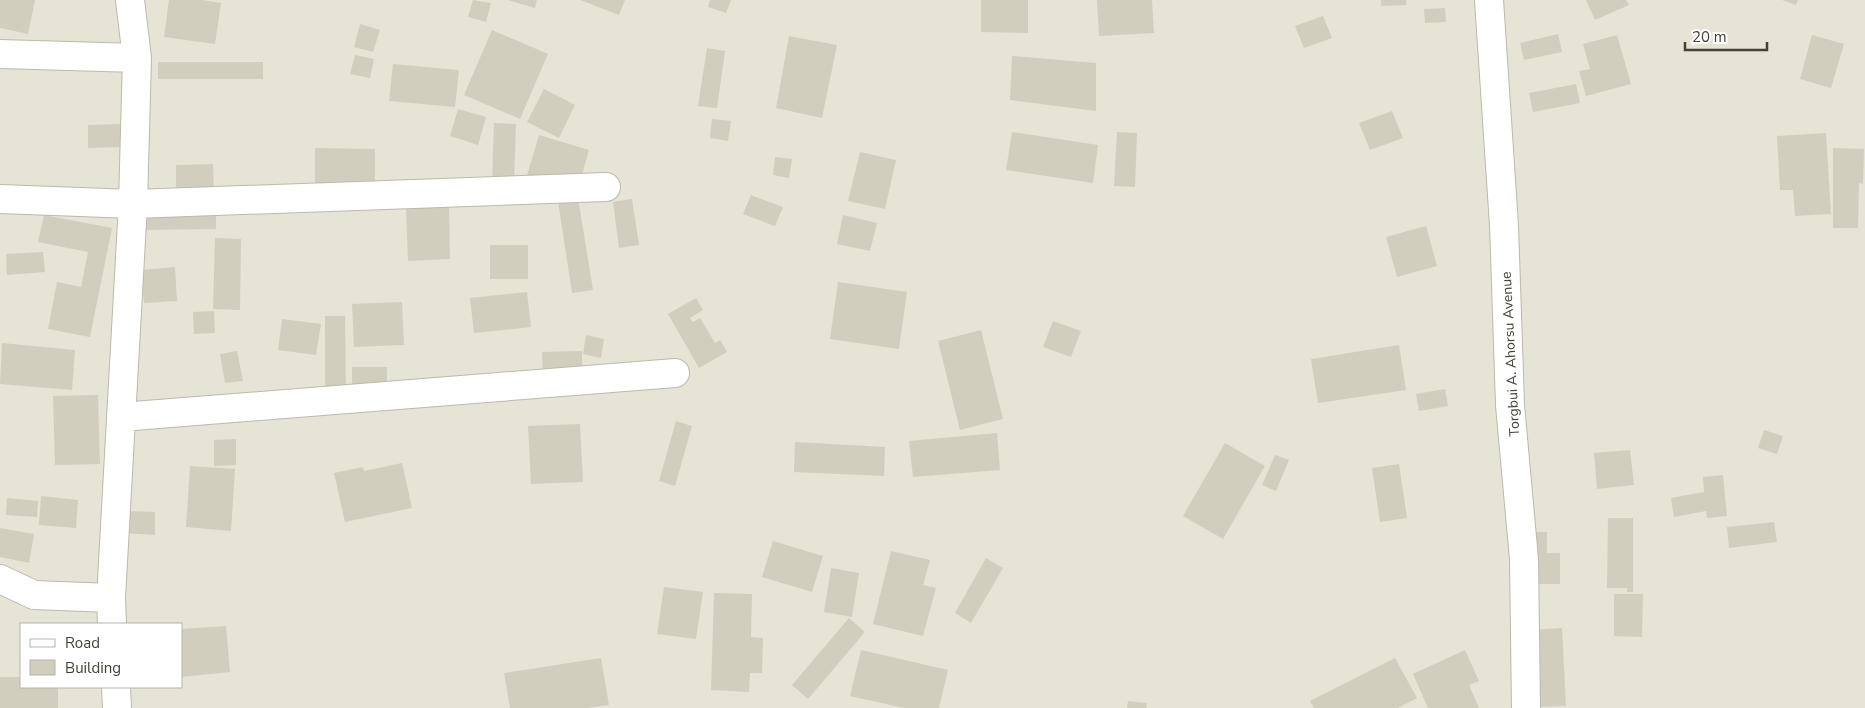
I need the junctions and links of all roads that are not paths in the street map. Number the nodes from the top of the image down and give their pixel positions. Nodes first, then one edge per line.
1 (130, 0) edge
2 (1489, 0) edge
3 (0, 54) edge
4 (138, 58) junction
5 (606, 187) dead end
6 (0, 200) edge
7 (133, 204) junction
8 (675, 373) dead end
9 (121, 418) junction
10 (0, 579) edge
11 (111, 611) edge
12 (116, 688) edge
13 (118, 708) edge
14 (1526, 708) edge

1 - 4 street
2 - 14 street, Torgbui A. Ahorsu Avenue
3 - 4 street
4 - 7 street
5 - 7 street
6 - 7 street
7 - 9 street
8 - 9 street
9 - 11 street
10 - 11 street
12 - 13 street

